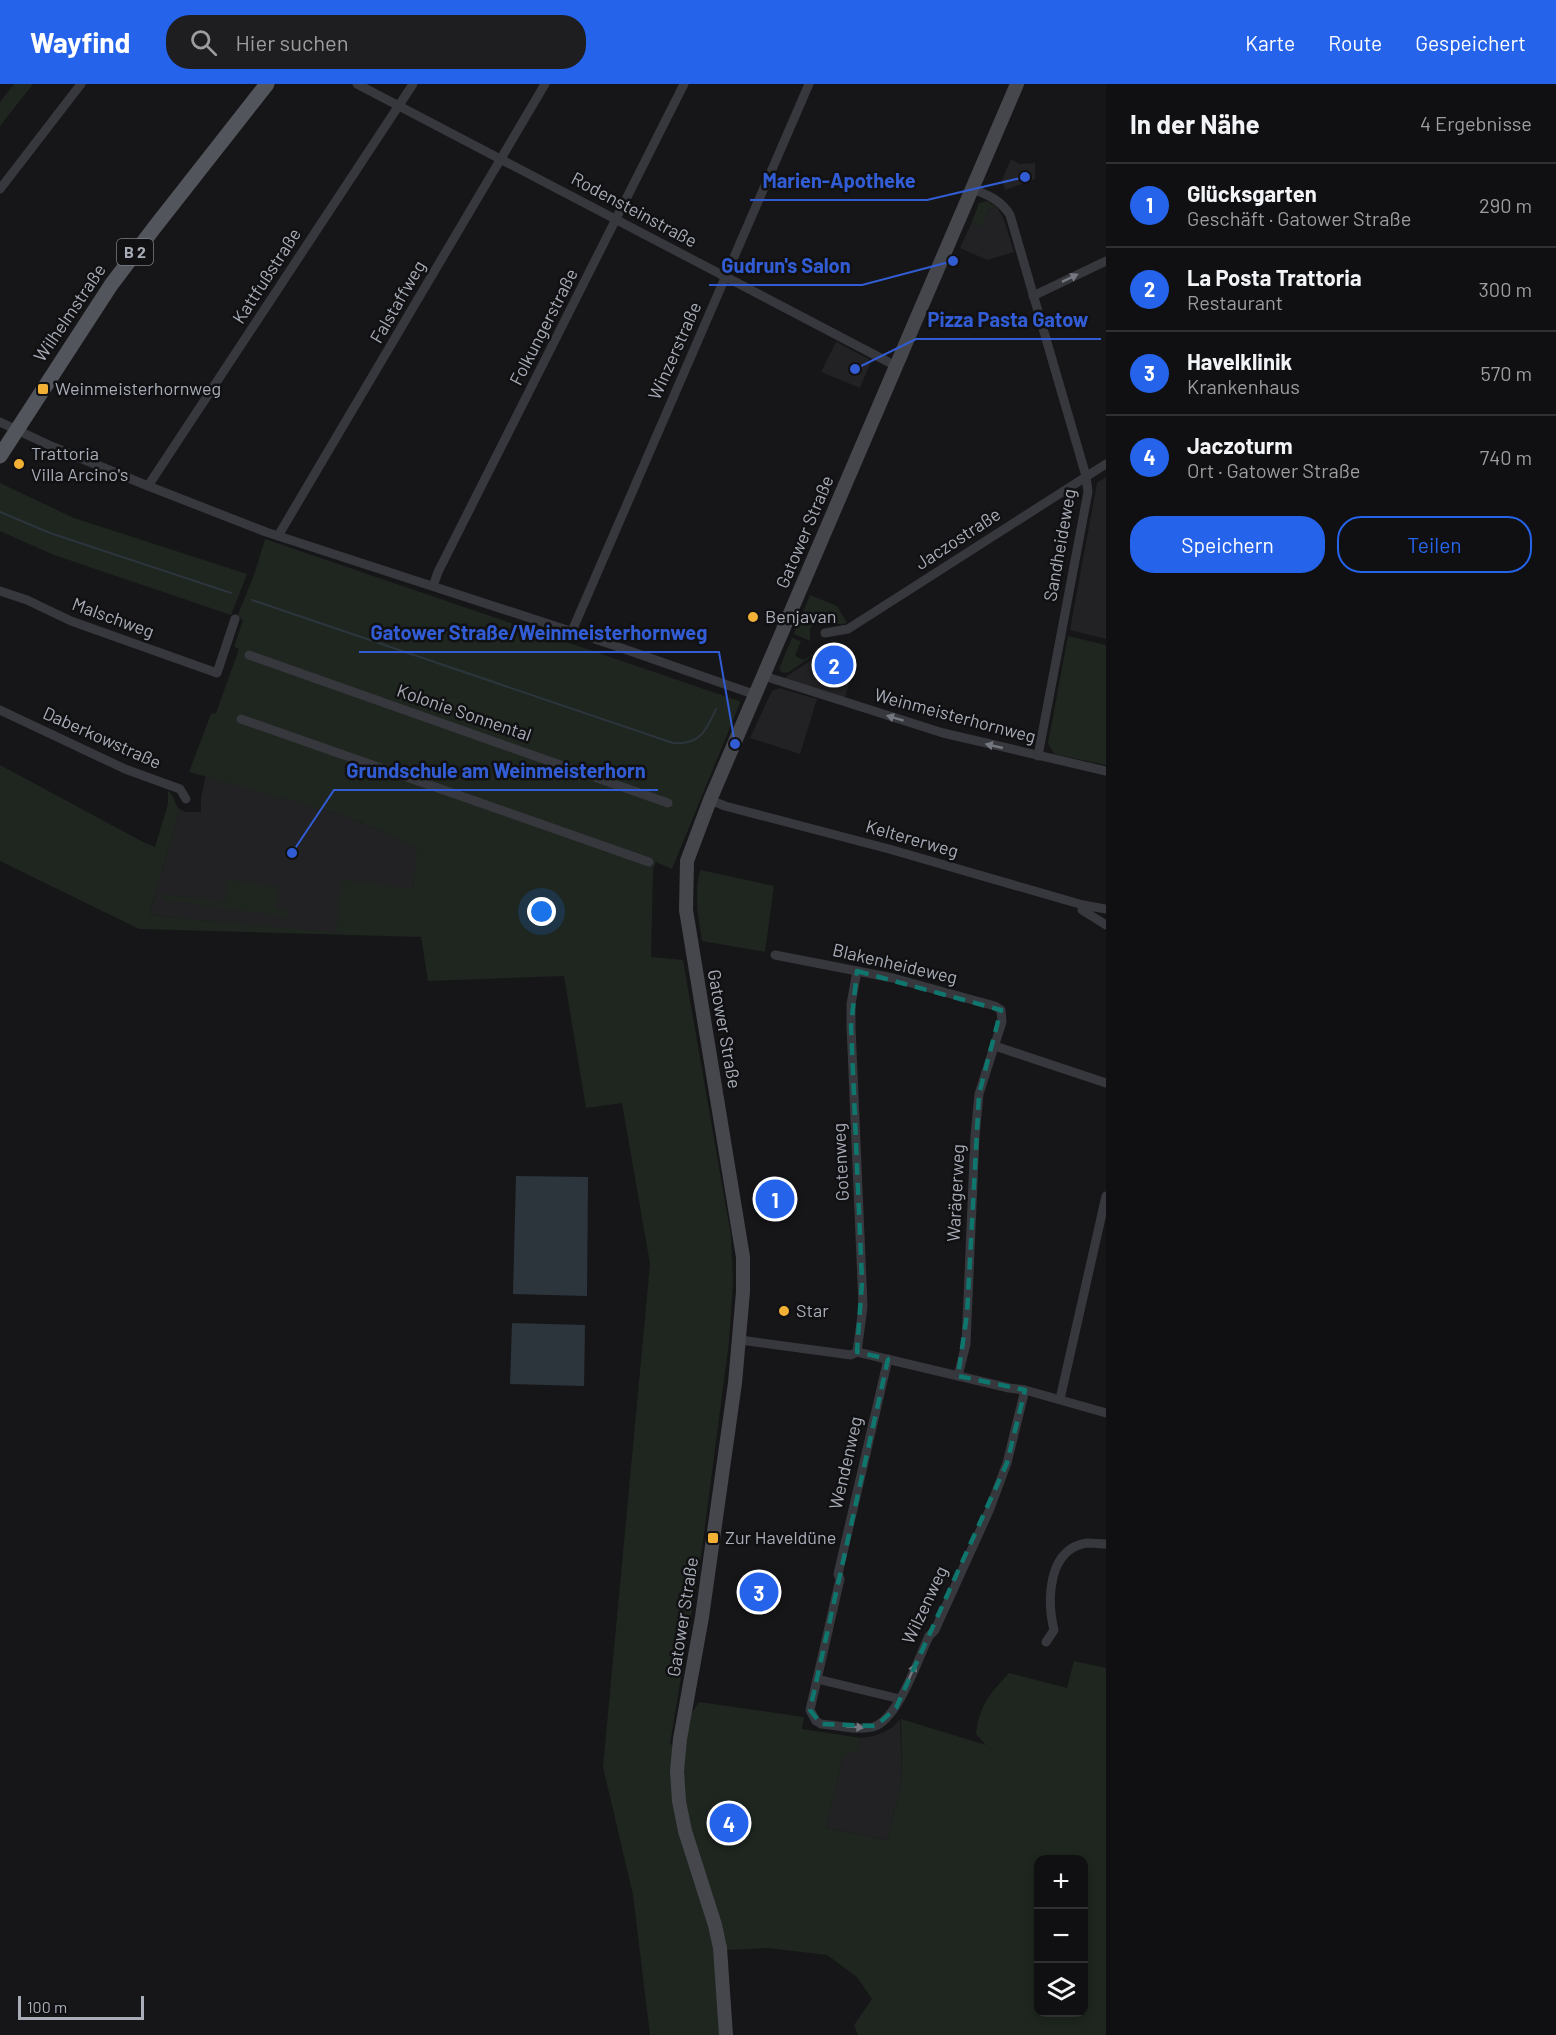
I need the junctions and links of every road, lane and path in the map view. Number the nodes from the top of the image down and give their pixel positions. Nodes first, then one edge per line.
1 (81, 84) edge
2 (267, 84) edge
3 (357, 84) edge
4 (413, 84) edge
5 (545, 84) edge
6 (684, 84) edge
7 (809, 84) edge
8 (1012, 86) edge
9 (399, 106) junction
10 (501, 159) junction
11 (0, 189) edge
12 (973, 189) junction
13 (617, 220) junction
14 (1106, 261) edge
15 (725, 276) junction
16 (1033, 296) junction
17 (896, 366) junction
18 (0, 422) edge
19 (16, 430) junction
20 (0, 456) edge
21 (1106, 464) edge
22 (1086, 476) junction
23 (148, 486) junction
24 (278, 536) junction
25 (433, 586) junction
26 (0, 591) edge
27 (235, 619) dead end
28 (572, 631) junction
29 (825, 633) dead end
30 (249, 655) dead end
31 (764, 676) junction
32 (756, 695) junction
33 (0, 710) edge
34 (241, 719) dead end
35 (1038, 756) junction
36 (1106, 771) edge
37 (186, 799) dead end
38 (710, 800) junction
39 (668, 803) dead end
40 (649, 862) dead end
41 (1083, 905) junction
42 (1106, 909) edge
43 (1106, 925) edge
44 (775, 955) dead end
45 (857, 971) junction
46 (1002, 1014) joint
47 (994, 1046) junction
48 (1106, 1083) edge
49 (1106, 1196) edge
50 (740, 1340) junction
51 (857, 1352) junction
52 (888, 1359) junction
53 (958, 1376) junction
54 (1025, 1389) junction
55 (1060, 1399) junction
56 (1106, 1413) edge
57 (1106, 1544) edge
58 (1046, 1642) dead end
59 (817, 1679) junction
60 (900, 1699) junction
61 (726, 2035) edge

1 - 11 street
2 - 19 main road, Wilhelmstraße / B 2
3 - 9 street, Rodensteinstraße
4 - 9 street, Kattfußstraße
5 - 10 street, Falstaffweg
6 - 13 street, Folkungerstraße
7 - 15 street, Winzerstraße
8 - 12 main road, Gatower Straße
9 - 10 street, Rodensteinstraße
9 - 23 street, Kattfußstraße
10 - 13 street, Rodensteinstraße
10 - 24 street, Falstaffweg
12 - 16 street, Sandheideweg
12 - 17 main road, Gatower Straße
13 - 15 street, Rodensteinstraße
13 - 25 street, Folkungerstraße
16 -> 14 street
15 - 17 street, Rodensteinstraße
15 - 28 street, Winzerstraße
16 - 22 street, Sandheideweg
17 - 31 main road, Gatower Straße
18 - 19 street
19 - 20 main road, Wilhelmstraße / B 2
19 - 23 street
21 - 22 street, Jaczostraße
22 - 29 street, Jaczostraße
22 - 35 street, Sandheideweg
23 - 24 street
24 - 25 street
25 - 28 street
26 - 27 street, Malschweg
28 - 32 street
30 - 39 street, Kolonie Sonnental
31 - 32 main road, Gatower Straße
35 -> 31 street, Weinmeisterhornweg
32 - 38 main road, Gatower Straße
33 - 37 street, Daberkowstraße
34 - 40 street
35 - 36 street, Weinmeisterhornweg
38 - 41 street, Keltererweg
38 - 50 main road, Gatower Straße
41 - 42 street, Keltererweg
41 - 43 street
44 - 45 street, Blakenheideweg
45 - 46 street, Blakenheideweg
45 - 51 street, Gotenweg
46 - 47 street, Warägerweg
47 - 48 street
47 - 53 street, Warägerweg
49 - 55 street
50 - 51 street
50 - 61 main road, Gatower Straße
51 - 52 street
52 - 53 street
52 - 59 street, Wendenweg
53 - 54 street
54 - 55 street
60 -> 54 street, Wilzenweg
55 - 56 street
57 - 58 street
59 - 60 street
59 -> 60 street, Wilzenweg

